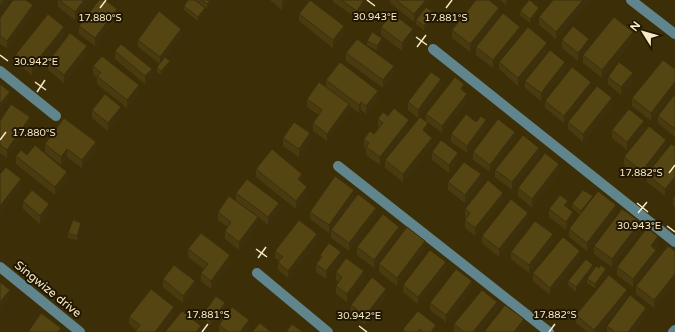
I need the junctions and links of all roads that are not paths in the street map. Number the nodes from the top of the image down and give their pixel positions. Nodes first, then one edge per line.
1 (631, 0) edge
2 (675, 34) edge
3 (433, 49) dead end
4 (0, 71) edge
5 (56, 116) dead end
6 (338, 166) dead end
7 (675, 242) edge
8 (0, 267) edge
9 (257, 273) dead end
10 (80, 332) edge
11 (328, 332) edge
12 (549, 332) edge

1 - 2 street
3 - 7 street
4 - 5 street
6 - 12 street
8 - 10 street, Singwize drive
9 - 11 street

